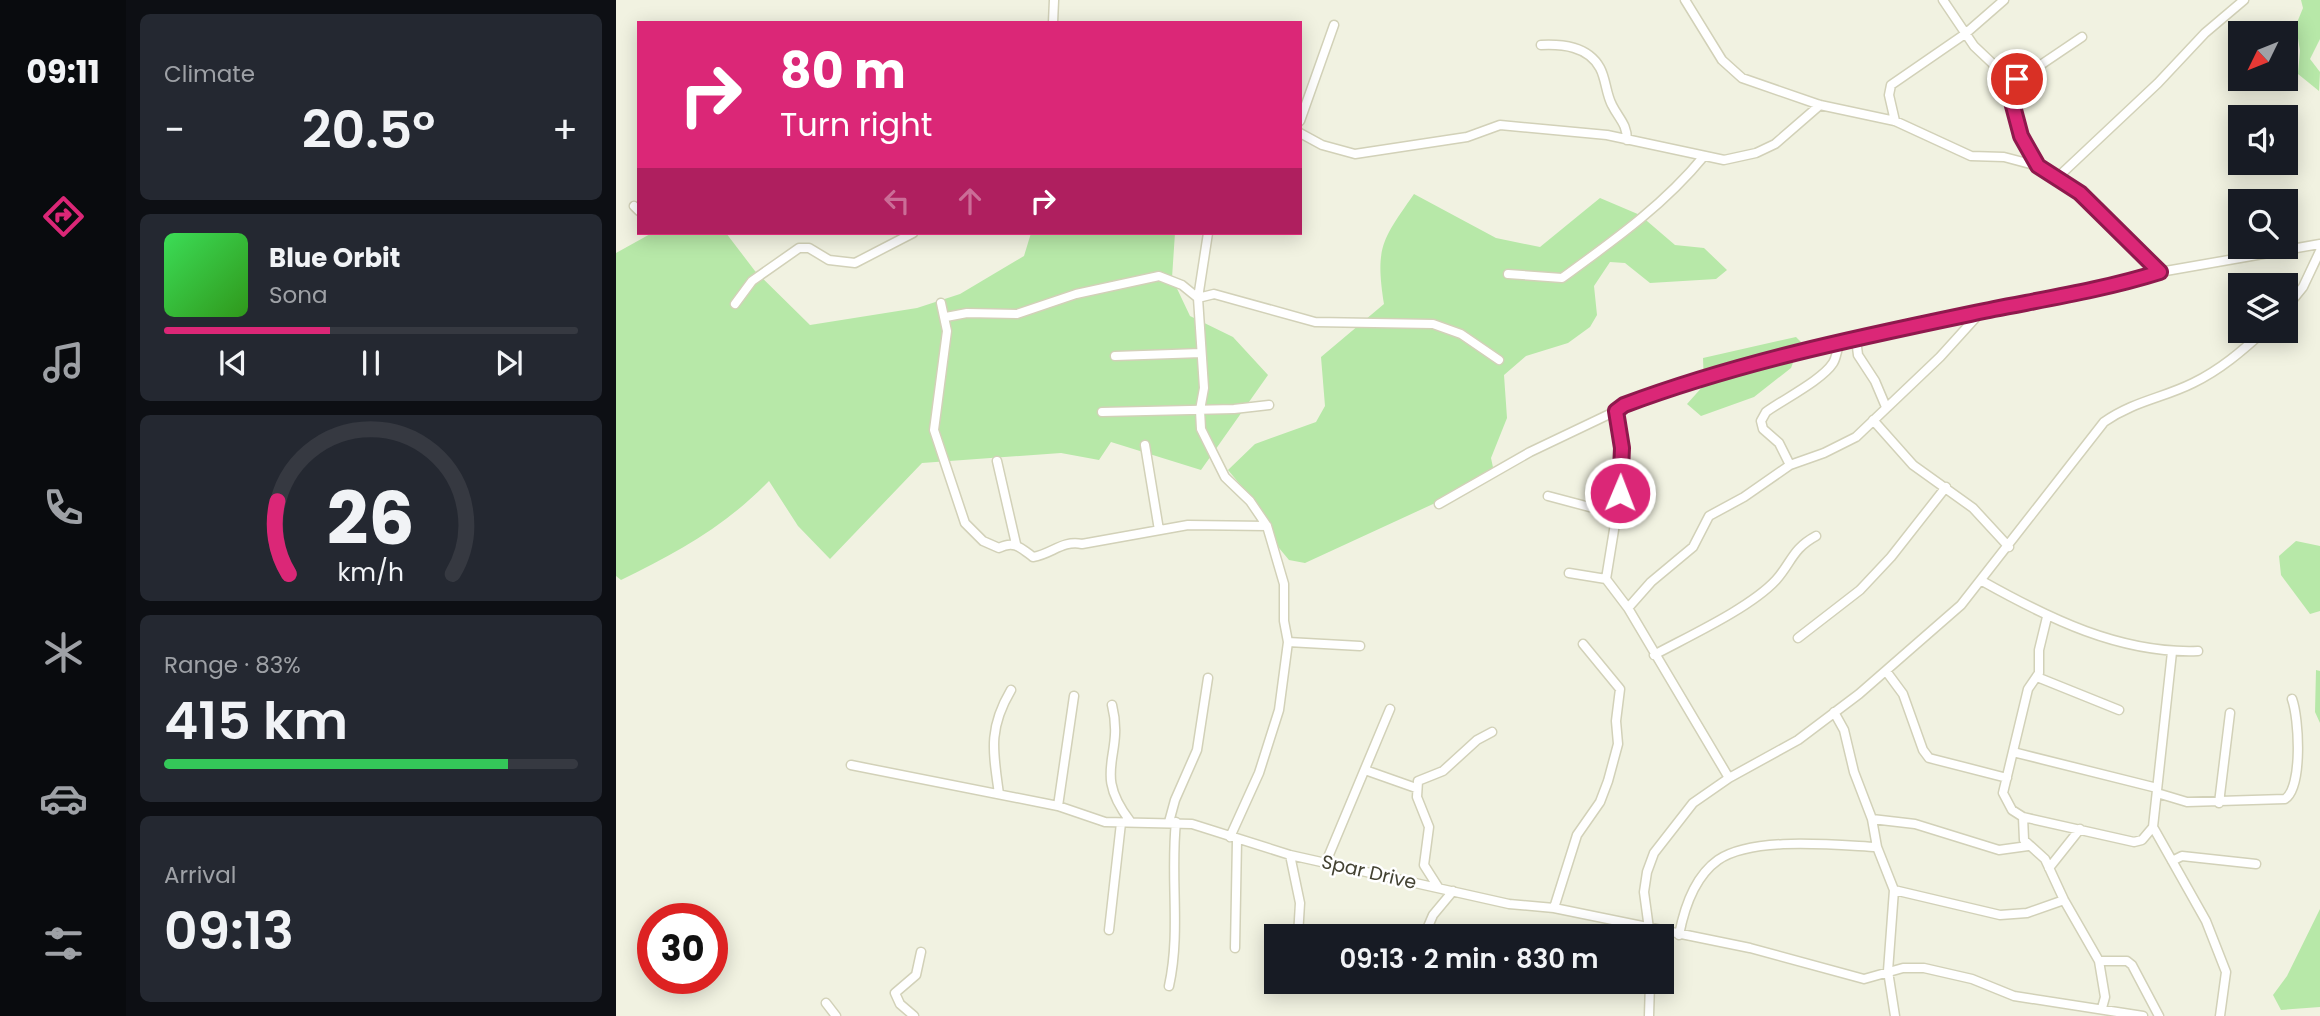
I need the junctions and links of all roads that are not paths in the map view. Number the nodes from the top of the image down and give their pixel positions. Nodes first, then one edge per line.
1 (1054, 0) edge
2 (1685, 0) edge
3 (1943, 0) edge
4 (2004, 0) edge
5 (2244, 0) edge
6 (1054, 21) edge
7 (1334, 25) dead end
8 (1965, 34) junction
9 (2082, 37) dead end
10 (1541, 45) dead end
11 (2008, 87) junction
12 (1820, 106) junction
13 (1302, 115) edge
14 (1895, 121) junction
15 (1302, 134) edge
16 (1628, 140) junction
17 (1704, 156) junction
18 (2038, 166) junction
19 (2057, 177) junction
20 (909, 235) edge
21 (1208, 235) edge
22 (2320, 244) edge
23 (2320, 251) edge
24 (2160, 272) junction
25 (1508, 274) dead end
26 (2298, 293) edge
27 (1198, 298) junction
28 (942, 303) dead end
29 (735, 304) dead end
30 (1981, 313) junction
31 (946, 317) junction
32 (1856, 340) junction
33 (1841, 343) junction
34 (2249, 343) edge
35 (1201, 353) junction
36 (1115, 356) dead end
37 (1499, 359) dead end
38 (1269, 405) dead end
39 (1886, 407) junction
40 (1200, 410) junction
41 (1616, 411) junction
42 (1102, 412) dead end
43 (1873, 420) junction
44 (1144, 445) dead end
45 (996, 461) dead end
46 (1790, 466) junction
47 (1946, 487) junction
48 (1548, 496) dead end
49 (1439, 504) dead end
50 (1616, 514) junction
51 (1267, 526) junction
52 (1159, 530) junction
53 (1816, 536) dead end
54 (1016, 544) junction
55 (2009, 547) junction
56 (1569, 573) dead end
57 (1605, 579) junction
58 (1982, 581) junction
59 (1628, 608) junction
60 (2047, 617) junction
61 (1798, 638) dead end
62 (1288, 642) junction
63 (1583, 644) dead end
64 (1360, 646) dead end
65 (2198, 651) dead end
66 (2172, 652) junction
67 (1654, 654) junction
68 (1886, 671) junction
69 (2037, 677) junction
70 (1208, 678) dead end
71 (1012, 690) dead end
72 (1074, 696) dead end
73 (2292, 699) dead end
74 (1112, 705) dead end
75 (1390, 709) dead end
76 (2119, 710) dead end
77 (1834, 712) junction
78 (2230, 713) dead end
79 (1492, 732) dead end
80 (2013, 752) junction
81 (852, 765) dead end
82 (1365, 770) junction
83 (1729, 778) junction
84 (2007, 778) junction
85 (1416, 788) junction
86 (2157, 790) junction
87 (999, 794) junction
88 (2219, 803) junction
89 (1058, 806) junction
90 (2023, 817) junction
91 (1872, 818) junction
92 (1125, 822) junction
93 (1172, 822) junction
94 (2153, 827) junction
95 (2080, 829) junction
96 (1234, 838) junction
97 (2028, 846) junction
98 (1877, 847) junction
99 (1290, 855) junction
100 (2172, 861) junction
101 (1326, 862) junction
102 (2256, 864) dead end
103 (2049, 868) junction
104 (1437, 887) junction
105 (1894, 890) junction
106 (1453, 891) junction
107 (2063, 900) junction
108 (1554, 908) junction
109 (1299, 924) edge
110 (1429, 924) edge
111 (1615, 924) edge
112 (1649, 924) edge
113 (1109, 930) dead end
114 (1674, 935) edge
115 (1679, 935) junction
116 (1236, 948) dead end
117 (920, 952) dead end
118 (2099, 961) junction
119 (1888, 971) junction
120 (1169, 986) dead end
121 (1650, 994) edge
122 (826, 1003) dead end
123 (2102, 1007) junction
124 (2158, 1015) edge
125 (836, 1016) edge
126 (914, 1016) edge
127 (1650, 1016) edge
128 (1895, 1016) edge
129 (2144, 1016) edge
130 (2220, 1016) edge

1 - 6 street
2 - 12 street
3 - 8 street
4 - 8 street
5 - 19 street
7 - 13 street
8 - 11 street
8 - 14 street
9 - 11 street
10 - 16 street
11 - 18 street
12 - 14 street
12 - 17 street
14 - 18 street
15 - 16 street
16 - 17 street
17 - 25 street
18 - 19 street
19 - 24 street
20 - 29 street
21 - 27 street
22 - 24 street
23 - 26 street
24 - 30 street
27 - 31 street
27 - 35 street
27 - 37 street
28 - 31 street
30 - 32 street
30 - 39 street
31 - 54 street
32 - 33 street
32 - 39 street
33 - 41 street
33 - 46 street
34 - 55 street
35 - 36 street
35 - 40 street
38 - 40 street
39 - 43 street
40 - 42 street
40 - 51 street
41 - 49 street
41 - 50 street
43 - 46 street
43 - 47 street
44 - 52 street
45 - 54 street
46 - 59 street
47 - 55 street
47 - 61 street
48 - 50 street
50 - 57 street
51 - 52 street
51 - 62 street
52 - 54 street
53 - 67 street
55 - 58 street
56 - 57 street
57 - 59 street
58 - 60 street
58 - 68 street
59 - 67 street
60 - 66 street
60 - 69 street
62 - 64 street
62 - 96 street
63 - 108 street
65 - 66 street
66 - 86 street
67 - 83 street
68 - 77 street
68 - 84 street
69 - 76 street
69 - 80 street
70 - 93 street
71 - 87 street
72 - 89 street
73 - 88 street
74 - 92 street
75 - 82 street
77 - 83 street
77 - 91 street
78 - 88 street
79 - 85 street
80 - 84 street
80 - 86 street
81 - 87 street, Spar Drive
82 - 85 street
82 - 101 street
83 - 112 street
84 - 90 street
85 - 104 street
86 - 88 street
86 - 94 street
87 - 89 street, Spar Drive
89 - 92 street, Spar Drive
90 - 95 street
90 - 97 street
91 - 97 street
91 - 98 street
92 - 93 street, Spar Drive
92 - 113 street
93 - 96 street, Spar Drive
93 - 120 street
94 - 95 street
94 - 100 street
95 - 103 street
96 - 99 street, Spar Drive
96 - 116 street
97 - 103 street
98 - 105 street
98 - 115 street
99 - 101 street, Spar Drive
99 - 109 street
100 - 102 street
100 - 130 street
101 - 104 street, Spar Drive
103 - 107 street
104 - 106 street, Spar Drive
105 - 107 street
105 - 119 street
106 - 108 street, Spar Drive
106 - 110 street
107 - 118 street
108 - 111 street, Spar Drive
114 - 115 street, Spar Drive
115 - 119 street, Spar Drive
117 - 126 street
118 - 123 street
118 - 124 street
119 - 123 street, Spar Drive
119 - 128 street
121 - 127 street
122 - 125 street
123 - 129 street, Spar Drive
124 - 129 street

